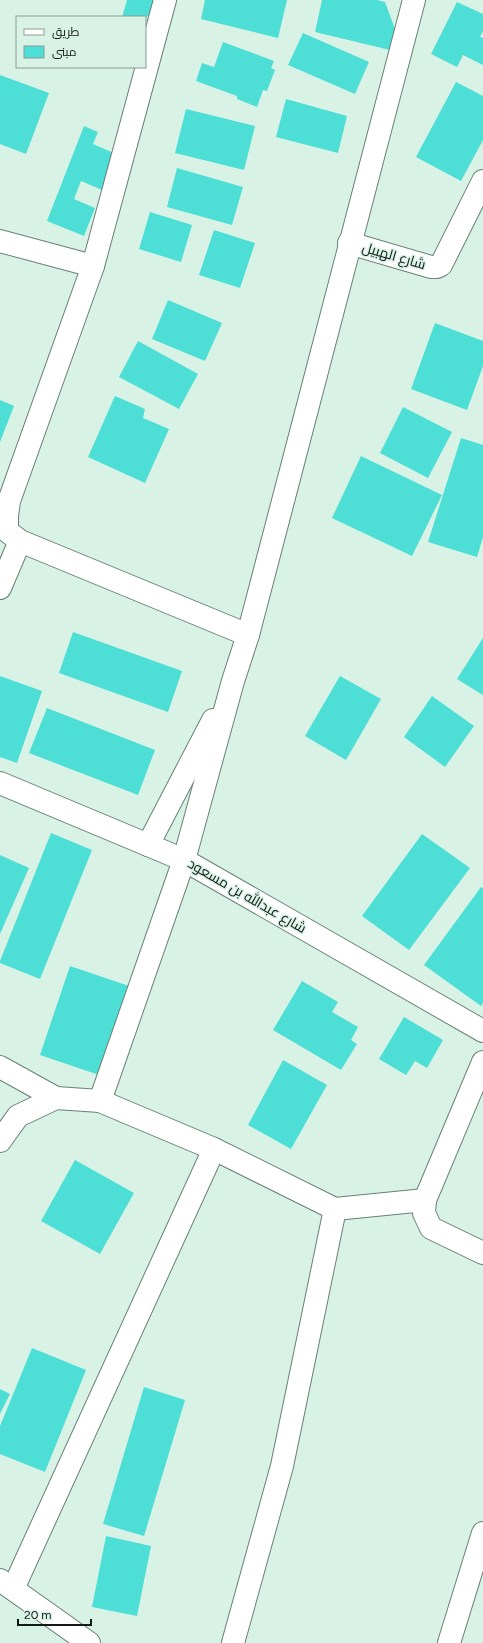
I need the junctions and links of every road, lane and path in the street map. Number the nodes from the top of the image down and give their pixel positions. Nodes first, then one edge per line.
1 (165, 0) edge
2 (414, 0) edge
3 (483, 181) edge
4 (0, 241) edge
5 (349, 243) junction
6 (93, 266) junction
7 (20, 541) junction
8 (0, 588) edge
9 (248, 636) junction
10 (232, 681) junction
11 (0, 783) edge
12 (148, 845) junction
13 (184, 860) junction
14 (483, 1031) edge
15 (483, 1062) edge
16 (0, 1066) edge
17 (56, 1098) junction
18 (100, 1101) junction
19 (0, 1141) edge
20 (214, 1149) junction
21 (425, 1200) junction
22 (335, 1209) junction
23 (483, 1253) edge
24 (483, 1533) edge
25 (6, 1584) edge
26 (87, 1643) edge
27 (233, 1643) edge
28 (449, 1643) edge

1 - 6 street
2 - 5 street
3 - 5 street, شارع الهبيل
4 - 6 street
5 - 9 street
6 - 7 street
7 - 8 street
7 - 9 street
9 - 10 street
10 - 12 street
10 - 13 street
11 - 12 street, شارع عبدالله بن مسعود
12 - 13 street, شارع عبدالله بن مسعود
13 - 14 street, شارع عبدالله بن مسعود
13 - 18 street
15 - 21 street
16 - 17 street
17 - 18 street
17 - 19 street
18 - 20 street
20 - 22 street
20 - 25 street
21 - 22 street
21 - 23 street
22 - 27 street
24 - 28 street
25 - 26 street

